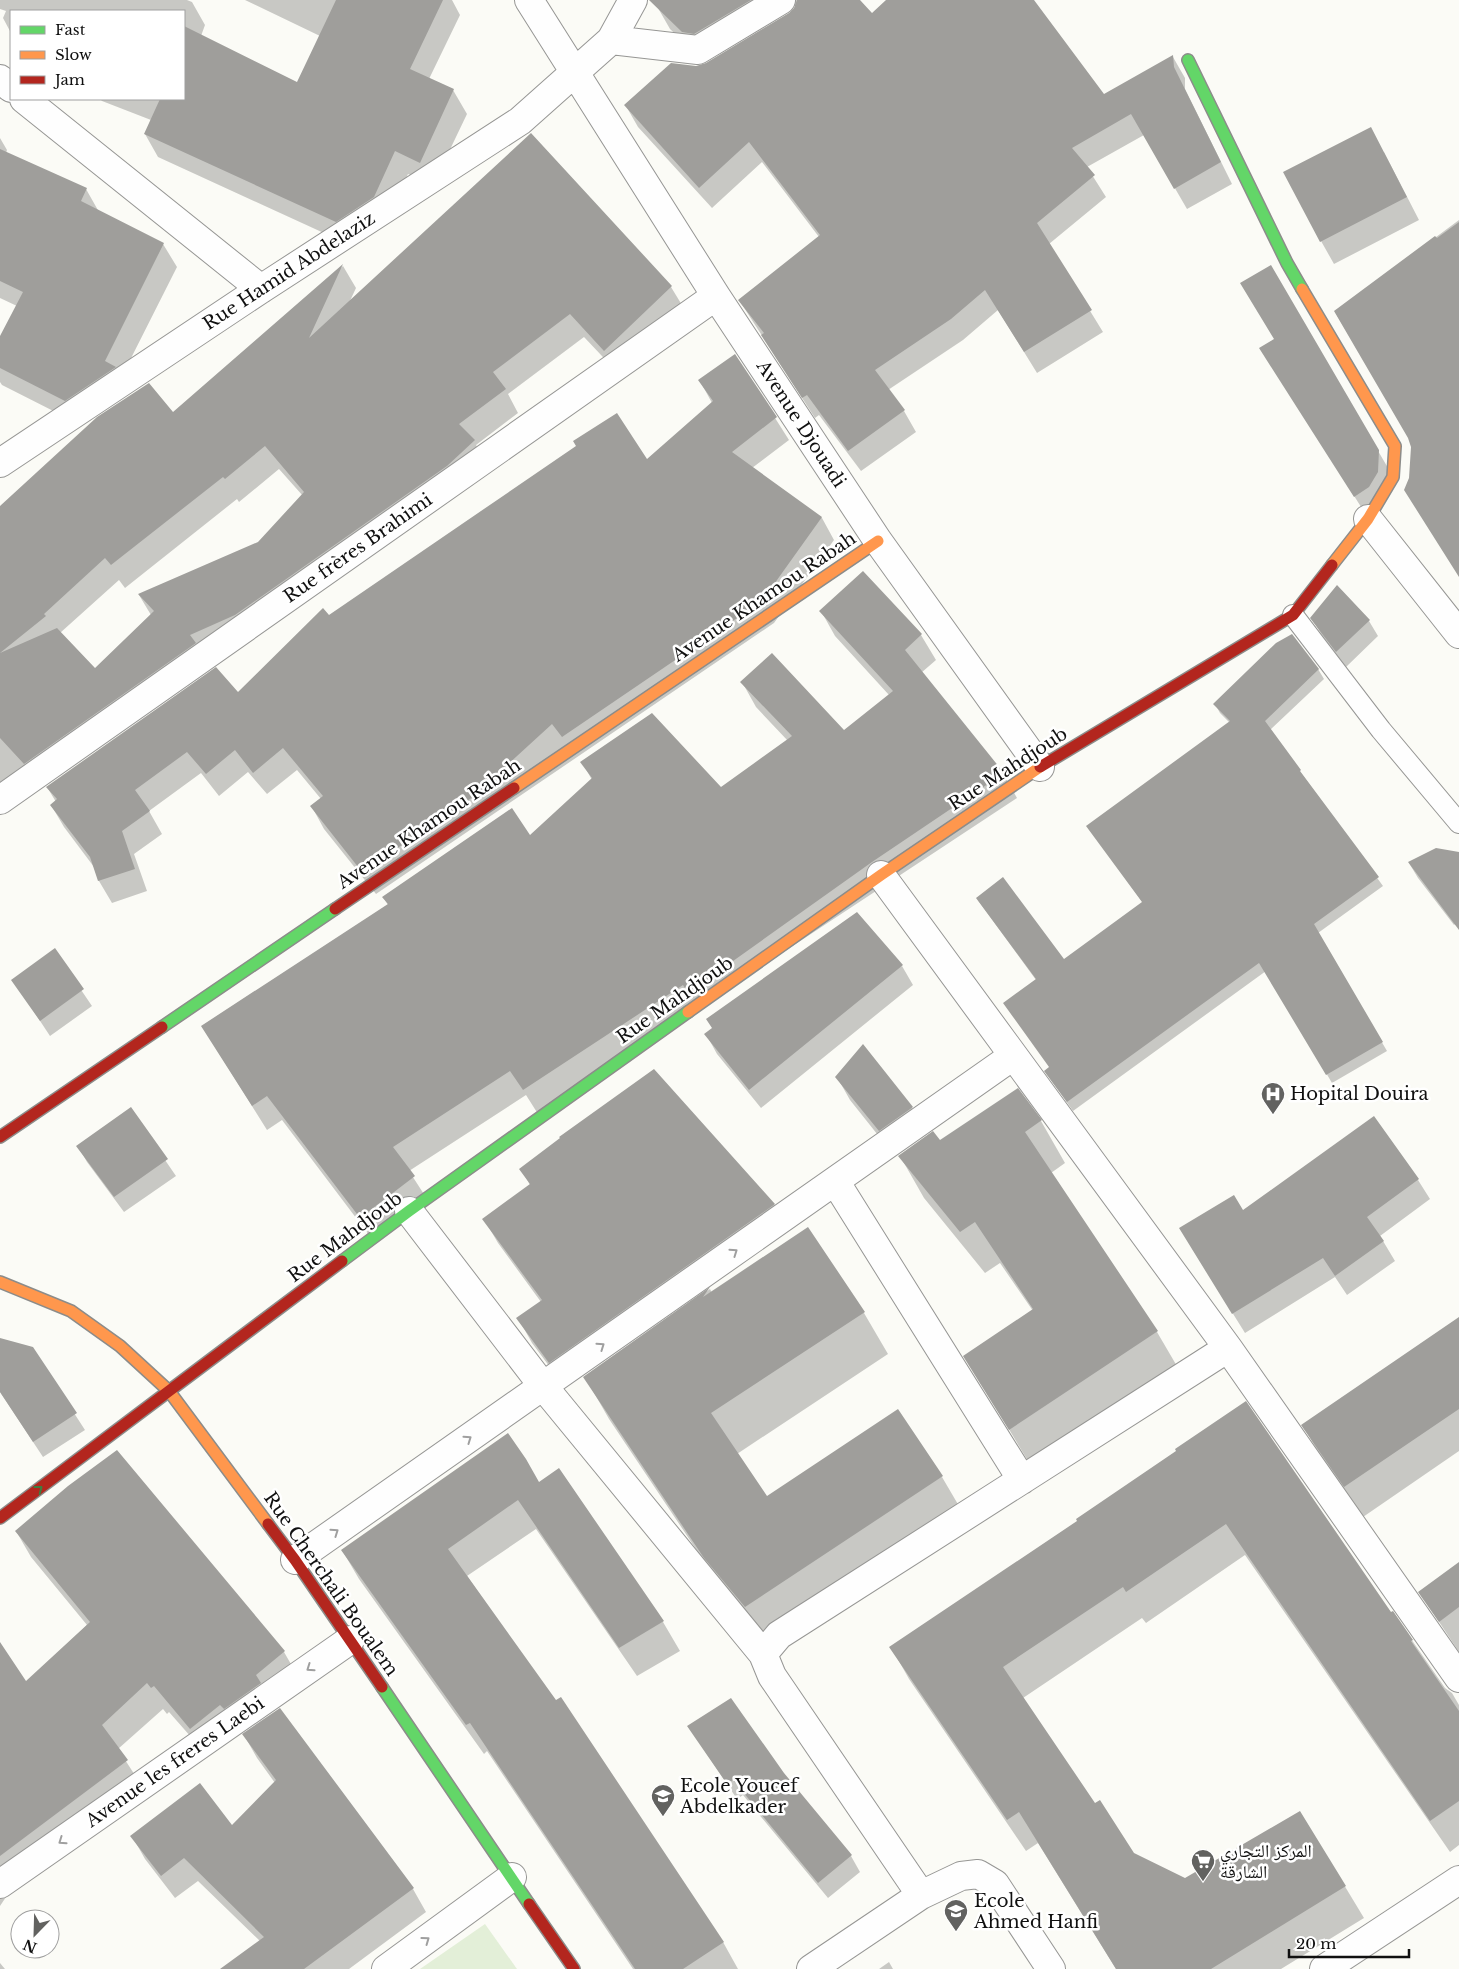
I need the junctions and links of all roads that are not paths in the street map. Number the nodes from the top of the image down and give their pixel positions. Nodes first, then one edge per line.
1 (529, 0) edge
2 (633, 0) edge
3 (781, 0) edge
4 (611, 40) junction
5 (1188, 60) dead end
6 (574, 73) junction
7 (0, 79) edge
8 (10, 87) edge
9 (25, 100) edge
10 (261, 289) junction
11 (716, 296) junction
12 (0, 463) edge
13 (1368, 519) junction
14 (878, 541) junction
15 (1293, 614) junction
16 (1459, 634) edge
17 (1040, 767) junction
18 (0, 800) edge
19 (1459, 823) edge
20 (881, 875) junction
21 (1013, 1056) junction
22 (0, 1137) edge
23 (835, 1181) junction
24 (409, 1211) junction
25 (0, 1282) edge
26 (1228, 1348) junction
27 (543, 1386) junction
28 (168, 1390) junction
29 (1022, 1480) junction
30 (0, 1518) edge
31 (295, 1560) junction
32 (350, 1640) junction
33 (763, 1654) junction
34 (1459, 1678) edge
35 (512, 1876) junction
36 (1459, 1880) edge
37 (0, 1884) edge
38 (921, 1895) junction
39 (386, 1969) edge
40 (574, 1969) edge
41 (811, 1969) edge
42 (1051, 1969) edge
43 (1324, 1969) edge

1 - 6 street, Avenue Djouadi
2 - 4 street, Rue Hamid Abdelaziz
3 - 4 street
4 - 6 street, Rue Hamid Abdelaziz
5 - 13 street, Rue Mahdjoub
6 - 10 street, Rue Hamid Abdelaziz
6 - 11 street, Avenue Djouadi
7 - 8 street
9 - 10 street
10 - 12 street, Rue Hamid Abdelaziz
11 - 14 street, Avenue Djouadi
11 - 18 street, Rue frères Brahimi
13 - 15 street, Rue Mahdjoub
13 - 16 street
14 - 17 street, Avenue Djouadi
14 - 22 street, Avenue Khamou Rabah
15 - 17 street, Rue Mahdjoub
15 - 19 lane
17 - 20 street, Rue Mahdjoub
20 - 21 street
20 - 24 street, Rue Mahdjoub
21 - 23 street
21 - 26 street
27 -> 23 street
23 - 29 street
24 - 27 street
24 - 28 street, Rue Mahdjoub
25 - 28 street, Rue Cherchali Boualem
26 - 29 street
26 - 34 street
31 -> 27 street
27 - 33 street
30 -> 28 street, Rue Mahdjoub
28 - 31 street, Rue Cherchali Boualem
29 - 33 street
31 - 32 street, Rue Cherchali Boualem
32 - 35 street, Rue Cherchali Boualem
32 -> 37 street, Avenue les freres Laebi
33 - 38 street
39 -> 35 street
35 - 40 street, Rue Cherchali Boualem
36 - 43 street
38 - 41 street
38 - 42 street

